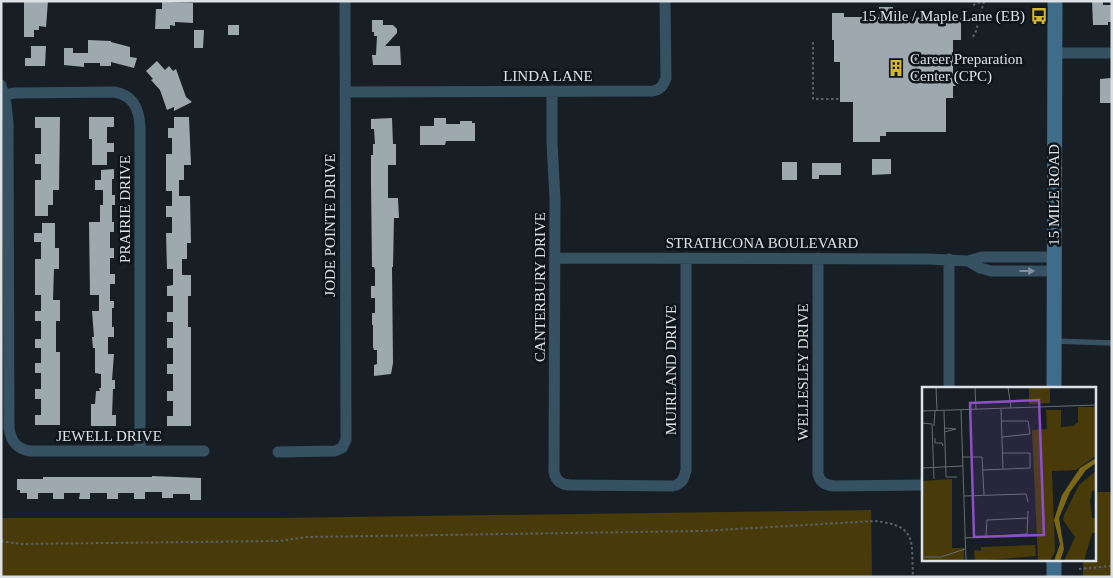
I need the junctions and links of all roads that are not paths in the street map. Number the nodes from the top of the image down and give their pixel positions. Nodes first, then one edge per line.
1 (345, 1) edge
2 (666, 1) edge
3 (1055, 1) edge
4 (1055, 53) junction
5 (1112, 53) edge
6 (3, 90) edge
7 (552, 91) junction
8 (346, 92) junction
9 (1007, 257) junction
10 (555, 258) junction
11 (686, 258) junction
12 (818, 258) junction
13 (949, 259) junction
14 (968, 261) junction
15 (1054, 264) junction
16 (1007, 271) junction
17 (1054, 341) junction
18 (1112, 343) edge
19 (949, 387) edge
20 (1054, 387) edge
21 (140, 451) junction
22 (204, 451) dead end
23 (278, 452) dead end
24 (682, 481) joint
25 (922, 485) edge
26 (1054, 560) edge
27 (1054, 577) edge

1 - 8 street, JODE POINTE DRIVE
2 - 7 street, LINDA LANE
3 - 4 main road, 15 MILE ROAD
4 - 5 street
4 - 15 main road, 15 MILE ROAD
6 - 21 street, JEWELL DRIVE
6 - 21 street, PRAIRIE DRIVE
7 - 8 street, LINDA LANE
7 - 10 street, CANTERBURY DRIVE
8 - 23 street, JODE POINTE DRIVE
9 - 14 street, STRATHCONA BOULEVARD
9 - 15 street, STRATHCONA BOULEVARD
9 - 16 street
10 - 11 street, STRATHCONA BOULEVARD
10 - 24 street, CANTERBURY DRIVE
11 - 12 street, STRATHCONA BOULEVARD
11 - 24 street, MUIRLAND DRIVE
12 - 13 street, STRATHCONA BOULEVARD
12 - 25 street, WELLESLEY DRIVE
13 - 14 street, STRATHCONA BOULEVARD
13 - 19 street
14 - 16 street, STRATHCONA BOULEVARD
16 -> 15 street, STRATHCONA BOULEVARD
15 - 17 main road, 15 MILE ROAD
17 - 18 lane
17 - 20 main road, 15 MILE ROAD
21 - 22 street, JEWELL DRIVE
26 - 27 main road

